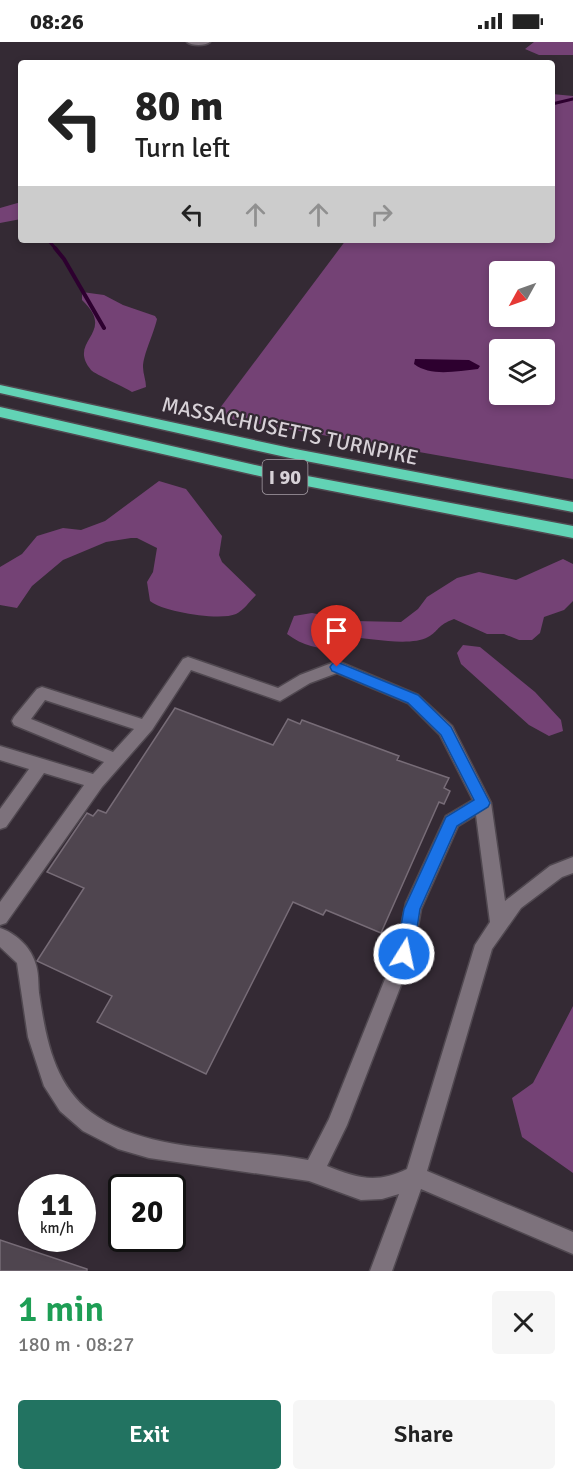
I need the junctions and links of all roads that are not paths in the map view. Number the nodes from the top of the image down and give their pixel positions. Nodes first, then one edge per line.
1 (191, 42) edge
2 (206, 42) edge
3 (0, 389) edge
4 (0, 412) edge
5 (573, 507) edge
6 (573, 532) edge
7 (146, 726) junction
8 (0, 753) edge
9 (116, 760) junction
10 (41, 765) junction
11 (96, 782) junction
12 (483, 803) junction
13 (0, 822) edge
14 (573, 865) edge
15 (0, 916) edge
16 (499, 922) junction
17 (0, 936) edge
18 (313, 1172) junction
19 (415, 1176) junction
20 (573, 1243) edge
21 (381, 1271) edge

1 - 2 street
3 - 5 highway, MASSACHUSETTS TURNPIKE / I 90
4 - 6 highway, MASSACHUSETTS TURNPIKE / I 90
7 - 9 street
7 - 9 street
7 - 12 street
8 - 10 street
9 - 11 street
10 - 11 street
10 - 13 street
11 - 15 street
12 - 16 street
12 - 18 street
14 - 16 street
16 - 19 street
17 - 18 street
18 - 19 street
19 - 20 street
19 - 21 street

